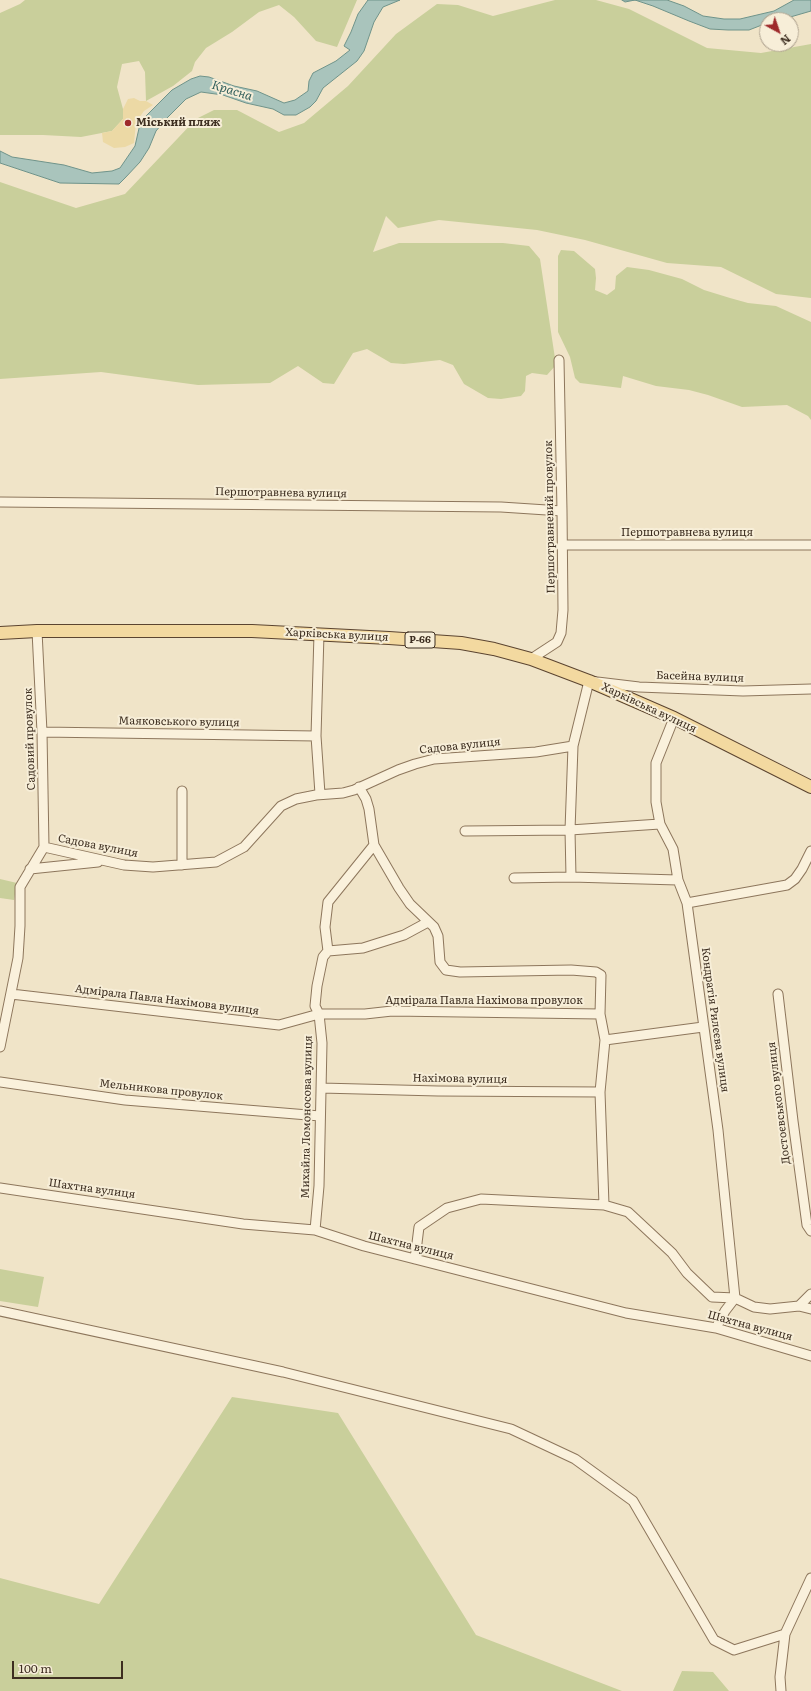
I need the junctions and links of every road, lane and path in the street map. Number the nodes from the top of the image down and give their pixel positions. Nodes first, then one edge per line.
1 (559, 360) dead end
2 (0, 502) edge
3 (562, 511) junction
4 (563, 544) junction
5 (811, 545) edge
6 (37, 631) junction
7 (0, 633) edge
8 (319, 634) junction
9 (531, 659) junction
10 (589, 681) junction
11 (811, 689) edge
12 (674, 718) junction
13 (42, 732) junction
14 (316, 736) junction
15 (573, 746) junction
16 (359, 787) junction
17 (811, 787) edge
18 (182, 791) dead end
19 (320, 794) junction
20 (660, 824) junction
21 (570, 830) junction
22 (465, 831) dead end
23 (374, 845) junction
24 (44, 847) junction
25 (811, 851) edge
26 (106, 862) junction
27 (182, 865) junction
28 (30, 869) junction
29 (571, 877) junction
30 (514, 878) dead end
31 (678, 880) junction
32 (687, 903) junction
33 (428, 922) junction
34 (325, 954) junction
35 (11, 994) junction
36 (778, 994) dead end
37 (319, 1014) junction
38 (600, 1014) junction
39 (704, 1027) junction
40 (604, 1040) junction
41 (0, 1047) edge
42 (0, 1082) edge
43 (321, 1088) junction
44 (600, 1092) junction
45 (320, 1116) junction
46 (0, 1188) edge
47 (604, 1205) junction
48 (315, 1230) junction
49 (811, 1231) edge
50 (415, 1260) junction
51 (811, 1294) edge
52 (735, 1298) junction
53 (799, 1306) junction
54 (811, 1309) edge
55 (0, 1311) edge
56 (716, 1328) junction
57 (811, 1356) edge
58 (811, 1578) edge
59 (785, 1634) junction
60 (781, 1691) edge

1 - 3 street, Першотравневий провулок
2 - 3 street, Першотравнева вулиця
3 - 4 street, Першотравневий провулок
4 - 5 street, Першотравнева вулиця
4 - 9 street, Першотравневий провулок
6 - 7 main road, Харківська вулиця / Р-66
6 - 8 main road, Харківська вулиця / Р-66
6 - 13 street, Садовий провулок
8 - 9 main road, Харківська вулиця / Р-66
8 - 14 street
9 - 10 main road, Харківська вулиця / Р-66
10 - 11 street, Басейна вулиця
10 - 12 main road, Харківська вулиця / Р-66
10 - 15 street
12 - 17 main road, Харківська вулиця / Р-66
12 - 20 street, Кондратія Рилєєва вулиця
13 - 14 street, Маяковського вулиця
13 - 24 street, Садовий провулок
14 - 19 street
15 - 16 street, Садова вулиця
15 - 21 street
16 - 19 street, Садова вулиця
16 - 23 street
18 - 27 street
19 - 27 street, Садова вулиця
20 - 21 street
20 - 31 street, Кондратія Рилєєва вулиця
21 - 22 street
21 - 29 street
23 - 33 street
23 - 34 street, Михайла Ломоносова вулиця
24 - 26 street, Садова вулиця
24 - 28 street
25 - 32 street
26 - 27 street, Садова вулиця
26 - 28 street
28 - 35 street
29 - 30 street
29 - 31 street
31 - 32 street, Кондратія Рилєєва вулиця
32 - 39 street, Кондратія Рилєєва вулиця
33 - 34 street
33 - 38 street
34 - 37 street, Михайла Ломоносова вулиця
35 - 37 street, Адмірала Павла Нахімова вулиця
35 - 41 street
36 - 49 street, Достоєвського вулиця
37 - 38 street, Адмірала Павла Нахімова провулок
37 - 43 street, Михайла Ломоносова вулиця
38 - 40 street
39 - 40 street
39 - 52 street, Кондратія Рилєєва вулиця
40 - 44 street
42 - 45 street, Мельникова провулок
43 - 44 street, Нахімова вулиця
43 - 45 street, Михайла Ломоносова вулиця
44 - 47 street
45 - 48 street, Михайла Ломоносова вулиця
46 - 48 street, Шахтна вулиця
47 - 50 street
47 - 52 street
48 - 50 street, Шахтна вулиця
50 - 56 street, Шахтна вулиця
51 - 53 street
52 - 53 street
52 - 56 street
53 - 54 street
55 - 59 street
56 - 57 street, Шахтна вулиця
58 - 59 street
59 - 60 street

